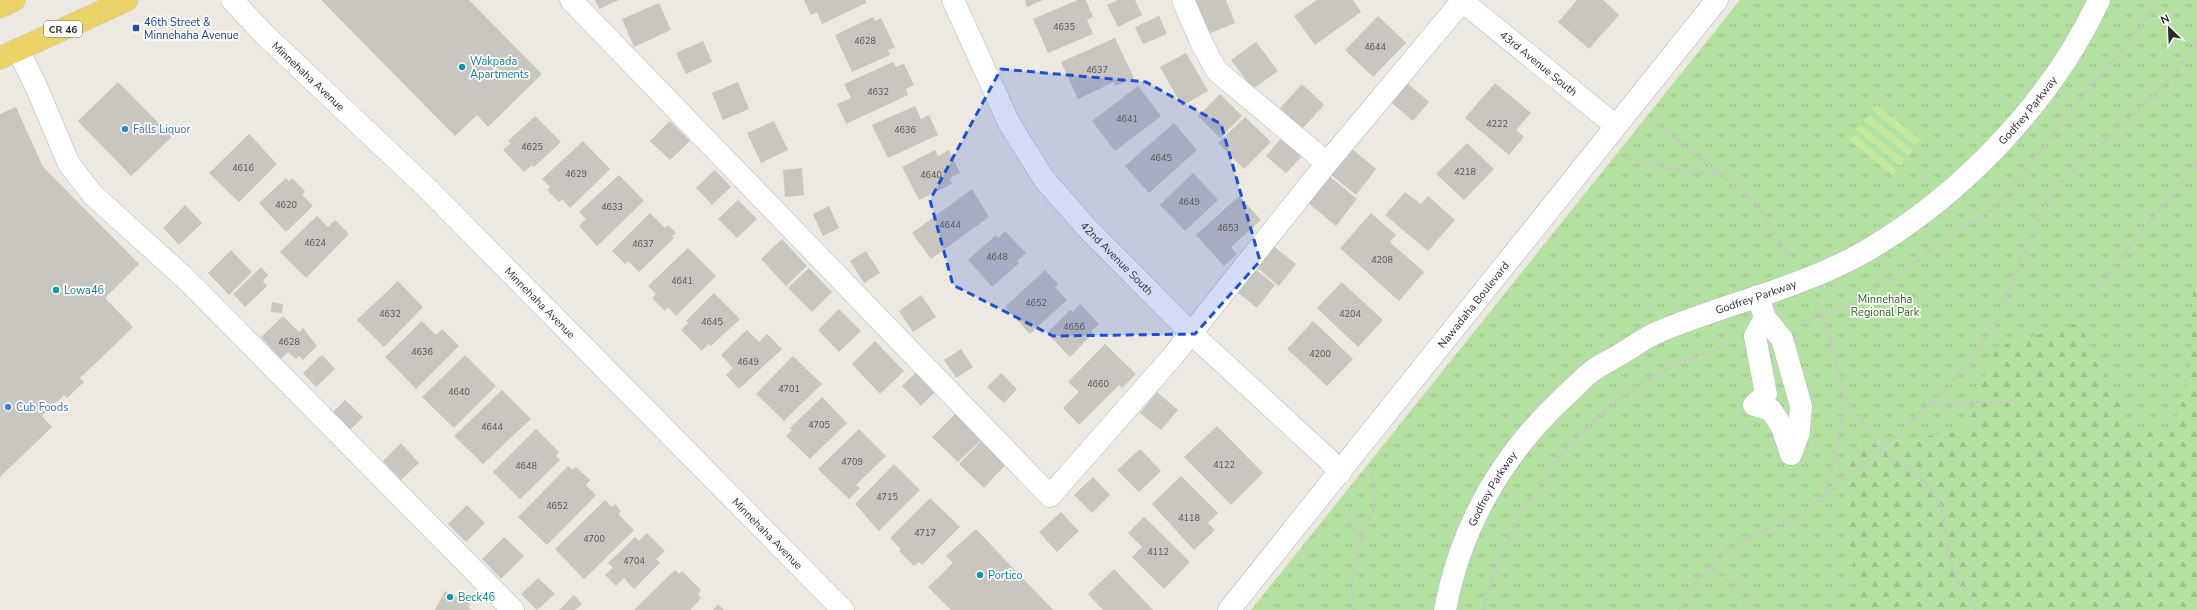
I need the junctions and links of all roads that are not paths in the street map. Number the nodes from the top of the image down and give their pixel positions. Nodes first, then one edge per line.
1 (14, 0) edge
2 (127, 0) edge
3 (232, 0) edge
4 (571, 0) edge
5 (953, 0) edge
6 (1183, 0) edge
7 (1462, 0) edge
8 (1717, 0) edge
9 (2098, 0) edge
10 (0, 7) edge
11 (9, 54) edge
12 (1616, 126) junction
13 (1327, 163) junction
14 (1758, 296) junction
15 (1765, 318) junction
16 (1191, 333) junction
17 (1340, 473) junction
18 (513, 610) edge
19 (843, 610) edge
20 (1229, 610) edge
21 (1444, 610) edge

1 - 10 main road
2 - 11 main road, CR 46
3 - 19 street, Minnehaha Avenue
4 - 16 street
5 - 16 street, 42nd Avenue South
6 - 13 street
7 - 12 street, 43rd Avenue South
7 - 13 street
8 - 12 street, Nawadaha Boulevard
9 - 14 street, Godfrey Parkway
11 - 18 street
12 - 17 street, Nawadaha Boulevard
13 - 16 street
14 - 15 street
14 - 21 street, Godfrey Parkway
15 - 15 street
16 - 17 street, 42nd Avenue South
17 - 20 street, Nawadaha Boulevard

